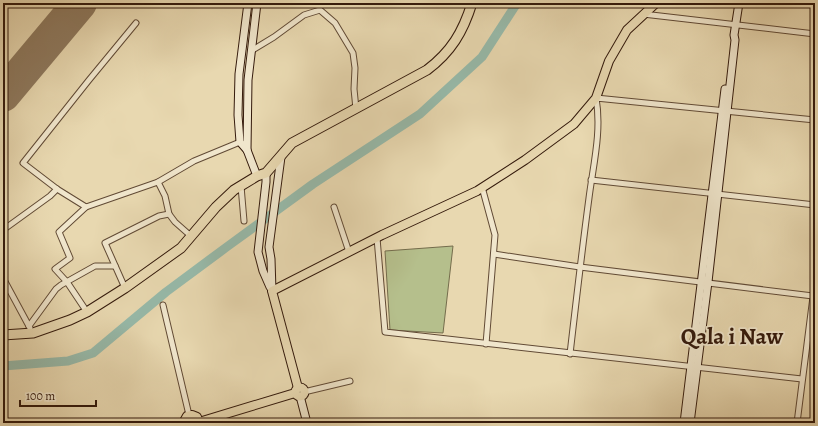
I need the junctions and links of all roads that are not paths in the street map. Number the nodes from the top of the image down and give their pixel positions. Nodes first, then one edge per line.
1 (248, 3) edge
2 (257, 3) edge
3 (472, 3) edge
4 (656, 3) edge
5 (739, 3) edge
6 (643, 14) junction
7 (246, 17) junction
8 (255, 18) junction
9 (136, 23) dead end
10 (735, 25) junction
11 (815, 34) edge
12 (251, 51) junction
13 (596, 98) junction
14 (356, 109) junction
15 (725, 112) junction
16 (815, 120) edge
17 (240, 142) junction
18 (247, 150) junction
19 (281, 157) junction
20 (266, 173) junction
21 (257, 176) junction
22 (591, 180) junction
23 (158, 182) junction
24 (241, 186) junction
25 (482, 187) junction
26 (57, 189) junction
27 (715, 194) junction
28 (815, 205) edge
29 (86, 207) junction
30 (334, 207) dead end
31 (169, 214) junction
32 (244, 221) dead end
33 (3, 230) edge
34 (192, 237) junction
35 (377, 238) junction
36 (349, 252) junction
37 (494, 254) junction
38 (115, 266) junction
39 (580, 267) junction
40 (3, 278) edge
41 (815, 281) edge
42 (67, 282) junction
43 (705, 282) junction
44 (125, 288) junction
45 (272, 291) junction
46 (813, 296) junction
47 (163, 305) dead end
48 (86, 312) junction
49 (31, 329) junction
50 (3, 336) edge
51 (486, 344) junction
52 (570, 354) junction
53 (694, 367) junction
54 (802, 379) junction
55 (350, 381) dead end
56 (299, 392) junction
57 (189, 415) junction
58 (183, 423) edge
59 (199, 423) edge
60 (307, 423) edge
61 (684, 423) edge
62 (690, 423) edge
63 (797, 423) edge

1 - 7 street
2 - 8 street
3 - 14 highway
4 - 6 main road
5 - 10 street
6 - 10 street
6 - 13 main road
7 - 8 street
7 - 17 street
8 - 12 street
9 - 26 street
10 - 11 street
10 - 15 street
12 - 14 street
12 - 18 street
13 - 15 street
13 - 22 street
13 - 25 main road
14 - 19 highway
15 - 16 street
15 - 27 street
17 - 18 street
17 - 23 street
18 - 21 street
19 - 20 highway
19 - 45 street
20 - 21 highway
20 - 45 street
21 - 24 highway
22 - 27 street
22 - 39 street
23 - 29 street
23 - 31 street
24 - 32 street
24 - 34 highway
25 - 35 main road
25 - 37 street
26 - 29 street
26 - 33 street
27 - 28 street
27 - 43 street
29 - 42 street
30 - 36 street
31 - 34 street
31 - 38 street
34 - 44 highway
35 - 36 main road
35 - 51 street
36 - 45 main road
37 - 39 street
37 - 51 street
38 - 42 street
38 - 44 street
39 - 43 street
39 - 52 street
40 - 49 street
41 - 46 street
42 - 48 street
42 - 49 street
43 - 46 street
43 - 53 street
44 - 48 highway
45 - 56 main road
46 - 54 street
47 - 57 street
48 - 49 highway
49 - 50 highway
51 - 52 street
52 - 53 street
53 - 54 street
53 - 61 street
53 - 62 street
54 - 63 street
55 - 56 street
56 - 59 main road
56 - 60 street
57 - 58 main road
57 - 59 main road

